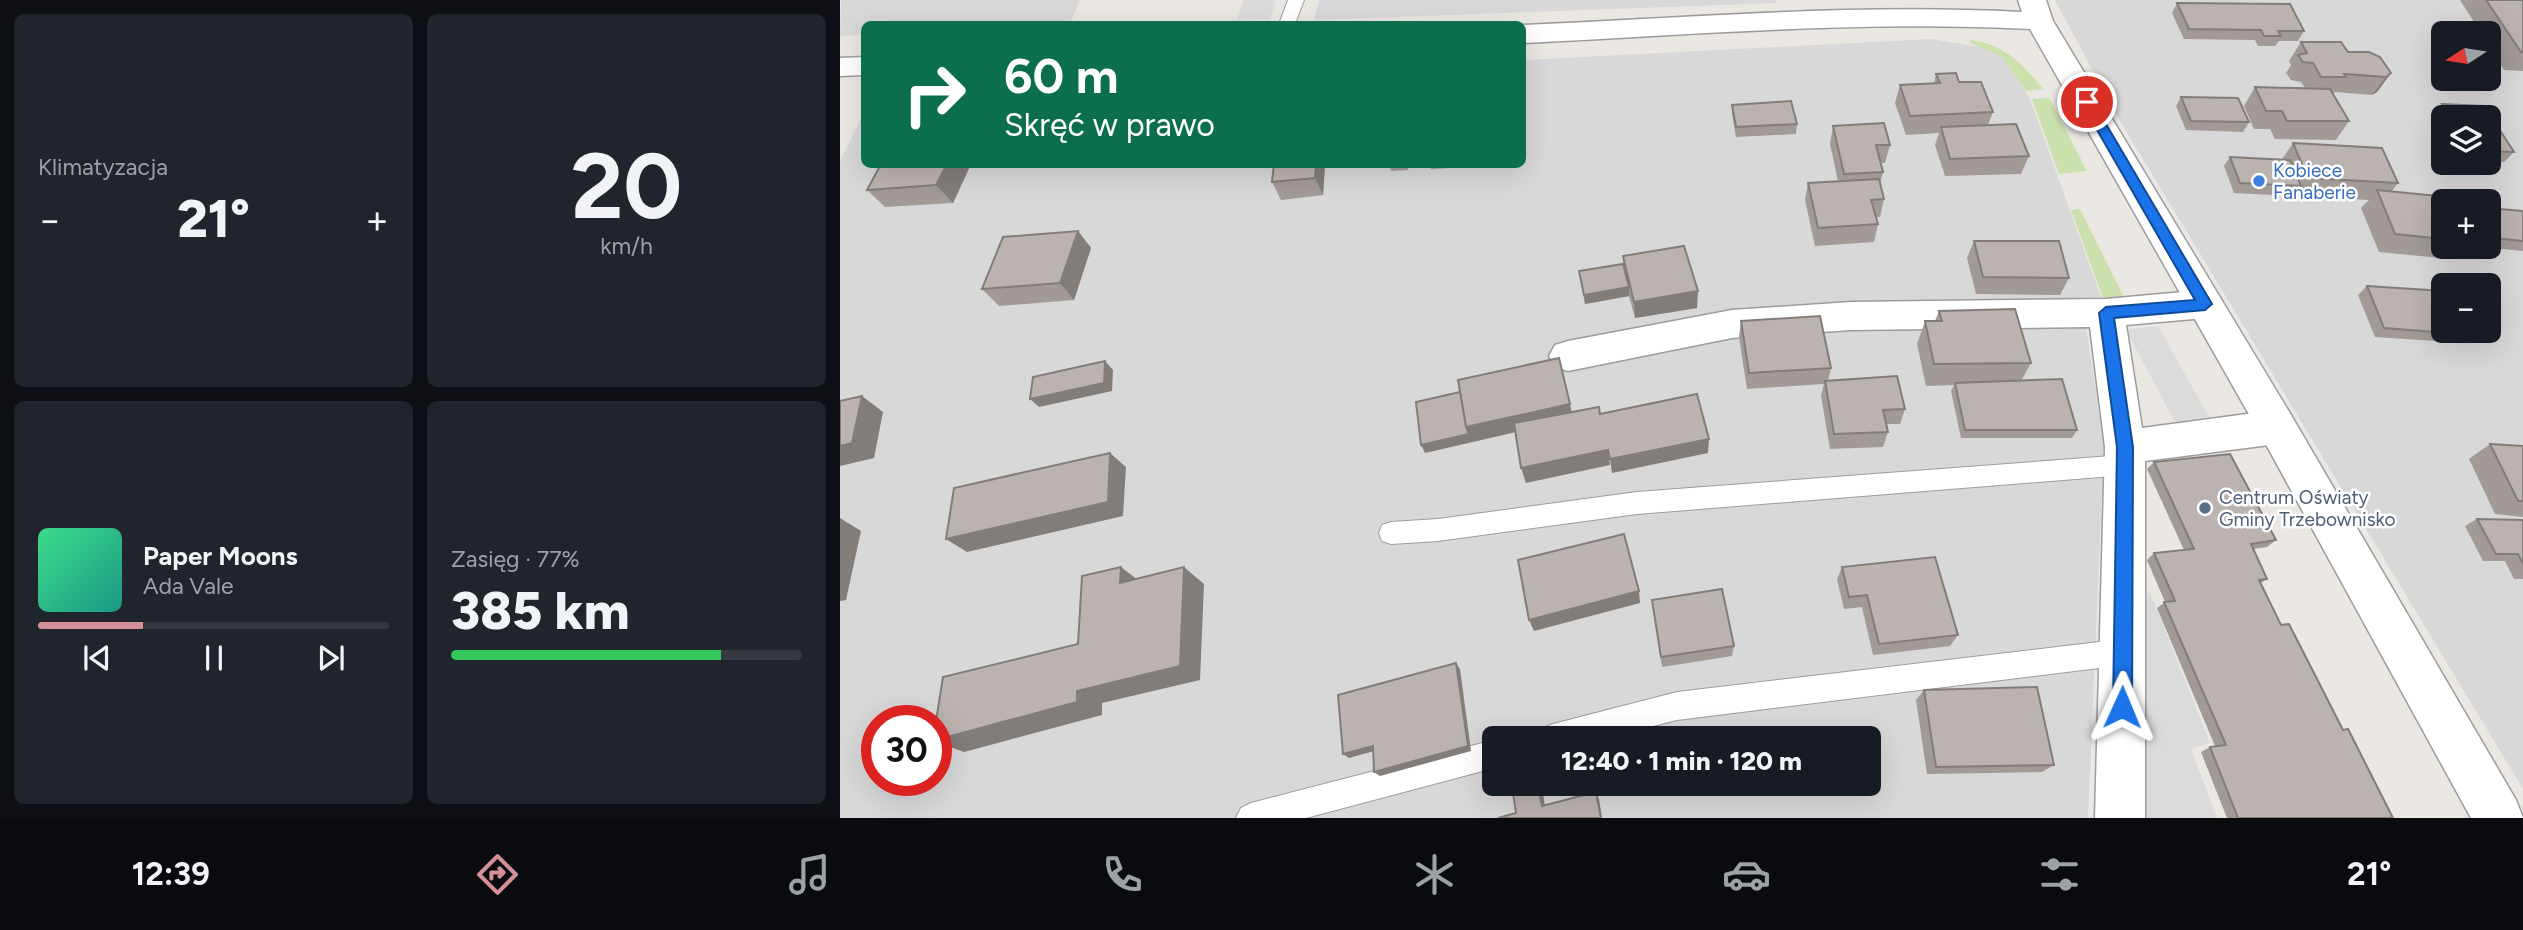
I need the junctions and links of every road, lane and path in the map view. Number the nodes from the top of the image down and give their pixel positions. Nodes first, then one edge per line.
1 (1296, 0) edge
2 (2035, 10) edge
3 (1288, 21) edge
4 (1526, 34) edge
5 (861, 66) edge
6 (840, 67) edge
7 (2205, 304) junction
8 (2106, 313) junction
9 (1568, 356) dead end
10 (2277, 427) junction
11 (2125, 456) junction
12 (1391, 533) dead end
13 (2124, 652) junction
14 (1600, 726) edge
15 (1482, 757) edge
16 (1251, 818) edge
17 (2120, 818) edge
18 (2498, 818) edge

1 - 3 lane
2 - 4 street
2 - 7 street
5 - 6 street
7 - 8 street
7 - 10 street
8 - 9 street
8 - 11 street
10 - 11 street
10 - 18 street
11 - 12 lane
11 - 13 street
13 - 14 lane
13 - 17 street
15 - 16 lane

